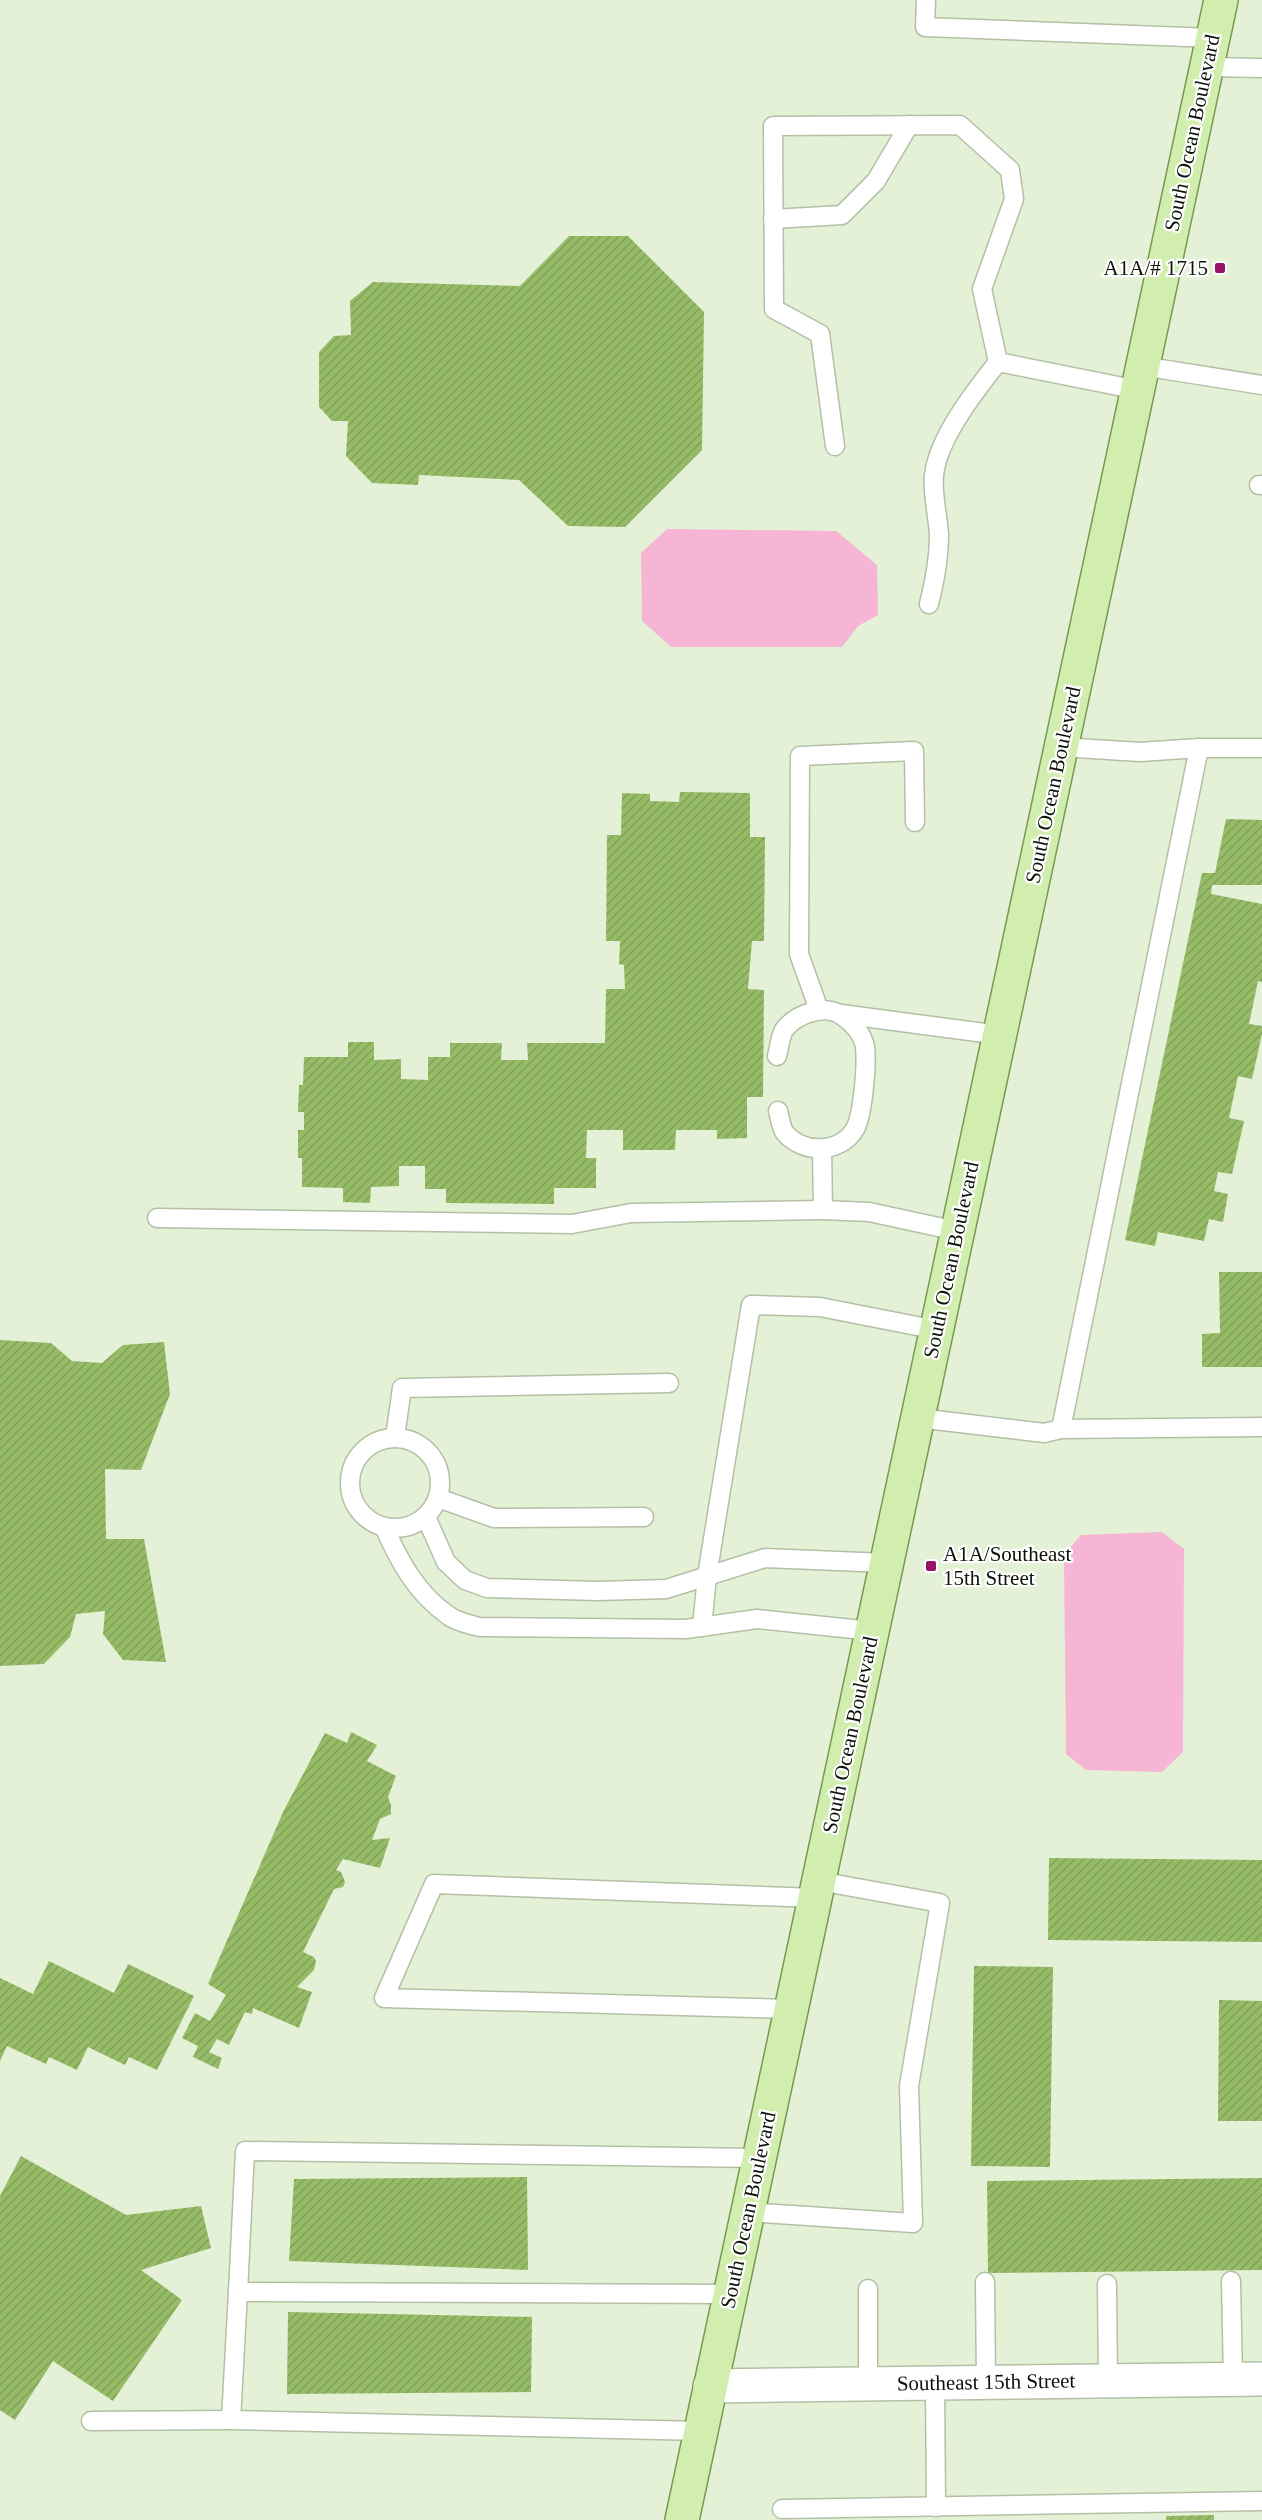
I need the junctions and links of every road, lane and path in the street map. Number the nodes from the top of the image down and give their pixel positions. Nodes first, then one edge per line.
1 (926, 0) edge
2 (1221, 0) edge
3 (1210, 53) junction
4 (1262, 68) edge
5 (909, 125) junction
6 (773, 219) junction
7 (998, 362) junction
8 (1140, 378) junction
9 (1262, 385) edge
10 (835, 446) dead end
11 (929, 604) dead end
12 (1061, 747) junction
13 (1199, 748) junction
14 (1262, 748) edge
15 (915, 822) dead end
16 (819, 1010) junction
17 (839, 1014) junction
18 (1000, 1035) junction
19 (777, 1056) dead end
20 (778, 1111) dead end
21 (822, 1149) junction
22 (823, 1210) junction
23 (157, 1218) dead end
24 (957, 1231) junction
25 (937, 1330) junction
26 (669, 1383) dead end
27 (918, 1418) junction
28 (1262, 1427) edge
29 (1061, 1429) junction
30 (395, 1437) junction
31 (438, 1498) junction
32 (426, 1517) junction
33 (644, 1517) dead end
34 (384, 1527) junction
35 (886, 1563) junction
36 (707, 1576) junction
37 (702, 1627) junction
38 (872, 1631) junction
39 (817, 1889) junction
40 (792, 2009) junction
41 (759, 2158) junction
42 (748, 2212) junction
43 (1230, 2281) dead end
44 (985, 2282) dead end
45 (1107, 2284) dead end
46 (868, 2289) dead end
47 (238, 2292) junction
48 (730, 2294) junction
49 (1247, 2379) edge
50 (1108, 2381) junction
51 (986, 2382) junction
52 (935, 2383) junction
53 (868, 2384) junction
54 (710, 2386) junction
55 (231, 2420) junction
56 (91, 2421) dead end
57 (701, 2431) junction
58 (1262, 2501) edge
59 (936, 2506) junction
60 (782, 2509) dead end
61 (682, 2520) edge

1 - 3 lane
2 - 3 main road, South Ocean Boulevard
3 - 4 lane
3 - 8 main road, South Ocean Boulevard
5 - 6 lane
5 - 6 lane
5 - 7 lane
6 - 10 lane
7 - 8 lane
7 - 11 lane
8 - 9 lane
8 - 12 main road, South Ocean Boulevard
12 - 13 lane
12 - 18 main road, South Ocean Boulevard
13 - 14 lane
13 - 29 lane
15 - 16 lane
16 - 17 lane
16 - 19 lane
17 - 18 lane
17 - 21 lane
18 - 24 main road, South Ocean Boulevard
20 - 21 lane
21 - 22 lane
22 - 23 lane
22 - 24 lane
24 - 25 main road, South Ocean Boulevard
25 - 27 main road, South Ocean Boulevard
25 - 36 lane
26 - 30 lane
27 - 29 lane
27 - 35 main road, South Ocean Boulevard
28 - 29 lane
30 - 31 lane
30 - 34 lane
31 - 32 lane
31 - 33 lane
32 - 34 lane
32 - 36 lane
34 - 37 lane
35 - 36 lane
35 - 38 main road, South Ocean Boulevard
36 - 37 lane
37 - 38 lane
38 - 39 main road, South Ocean Boulevard
39 - 40 main road, South Ocean Boulevard
39 - 40 lane
39 - 42 lane
40 - 41 main road, South Ocean Boulevard
41 - 42 main road, South Ocean Boulevard
41 - 47 lane
42 - 48 main road, South Ocean Boulevard
43 - 49 lane
44 - 51 lane
45 - 50 lane
46 - 53 lane
47 - 48 lane
47 - 55 lane
48 - 54 main road, South Ocean Boulevard
49 - 50 street, Southeast 15th Street
50 - 51 street, Southeast 15th Street
51 - 52 street, Southeast 15th Street
52 - 53 street, Southeast 15th Street
52 - 59 lane
53 - 54 street, Southeast 15th Street
54 - 57 main road, South Ocean Boulevard
55 - 56 lane
55 - 57 lane
57 - 61 main road, South Ocean Boulevard
58 - 59 lane
59 - 60 lane

